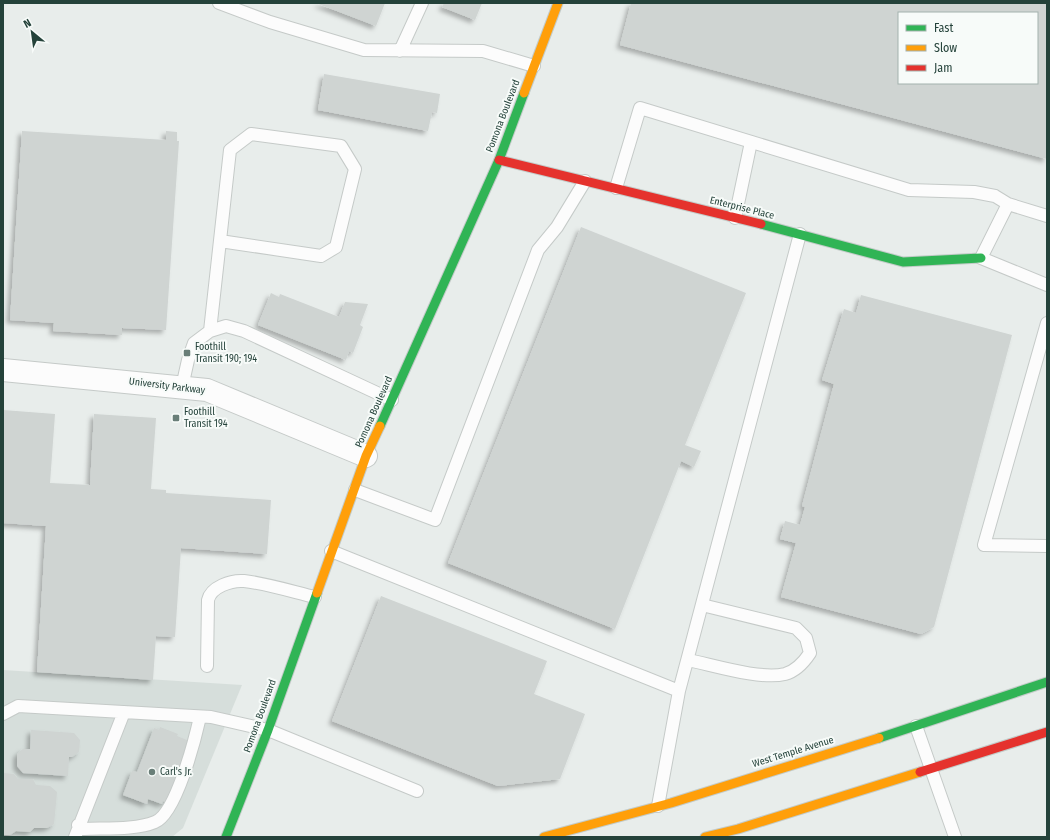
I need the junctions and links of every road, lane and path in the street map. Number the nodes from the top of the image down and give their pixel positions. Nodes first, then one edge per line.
1 (218, 3) edge
2 (422, 3) edge
3 (558, 3) edge
4 (400, 50) junction
5 (534, 66) junction
6 (751, 142) junction
7 (498, 160) junction
8 (585, 181) junction
9 (616, 188) junction
10 (1008, 204) junction
11 (1047, 216) edge
12 (735, 218) junction
13 (800, 234) junction
14 (220, 241) junction
15 (981, 258) junction
16 (1047, 285) edge
17 (1047, 323) edge
18 (210, 331) junction
19 (3, 370) edge
20 (182, 387) junction
21 (392, 400) junction
22 (366, 456) junction
23 (355, 490) junction
24 (1047, 546) edge
25 (331, 551) junction
26 (315, 597) junction
27 (702, 605) junction
28 (688, 660) junction
29 (207, 666) dead end
30 (1047, 682) edge
31 (679, 691) junction
32 (124, 712) junction
33 (3, 714) edge
34 (200, 717) junction
35 (916, 726) junction
36 (268, 730) junction
37 (1047, 732) edge
38 (930, 768) junction
39 (417, 791) dead end
40 (658, 806) junction
41 (78, 825) junction
42 (75, 837) edge
43 (226, 837) edge
44 (544, 837) edge
45 (705, 837) edge
46 (955, 837) edge

1 - 4 lane
2 - 4 lane
3 - 5 street, Pomona Boulevard
4 - 5 lane
5 - 7 street, Pomona Boulevard
6 - 9 lane
6 - 10 lane
6 - 12 lane
7 - 8 street, Enterprise Place
7 - 21 street, Pomona Boulevard
8 - 9 street, Enterprise Place
8 - 23 lane
9 - 12 street, Enterprise Place
10 - 11 lane
10 - 15 lane
12 - 13 street, Enterprise Place
13 - 15 street, Enterprise Place
13 - 27 lane
14 - 14 lane
14 - 18 lane
15 - 16 lane
17 - 24 lane
18 - 20 lane
18 - 21 lane
19 - 20 street, University Parkway
20 - 22 street, University Parkway
21 - 22 street, Pomona Boulevard
22 - 23 street, Pomona Boulevard
23 - 25 street, Pomona Boulevard
25 - 26 street, Pomona Boulevard
25 - 31 lane
26 - 29 lane
26 - 36 street, Pomona Boulevard
27 - 28 lane
27 - 28 lane
28 - 31 lane
30 - 35 street, West Temple Avenue
31 - 40 lane
32 - 33 lane
32 - 34 lane
32 - 41 lane
34 - 36 lane
34 - 41 lane
35 - 38 lane
35 - 40 street, West Temple Avenue
36 - 39 lane
36 - 43 street, Pomona Boulevard
37 - 38 street
38 - 45 street
38 - 46 lane
40 - 44 street, West Temple Avenue
41 - 42 lane

